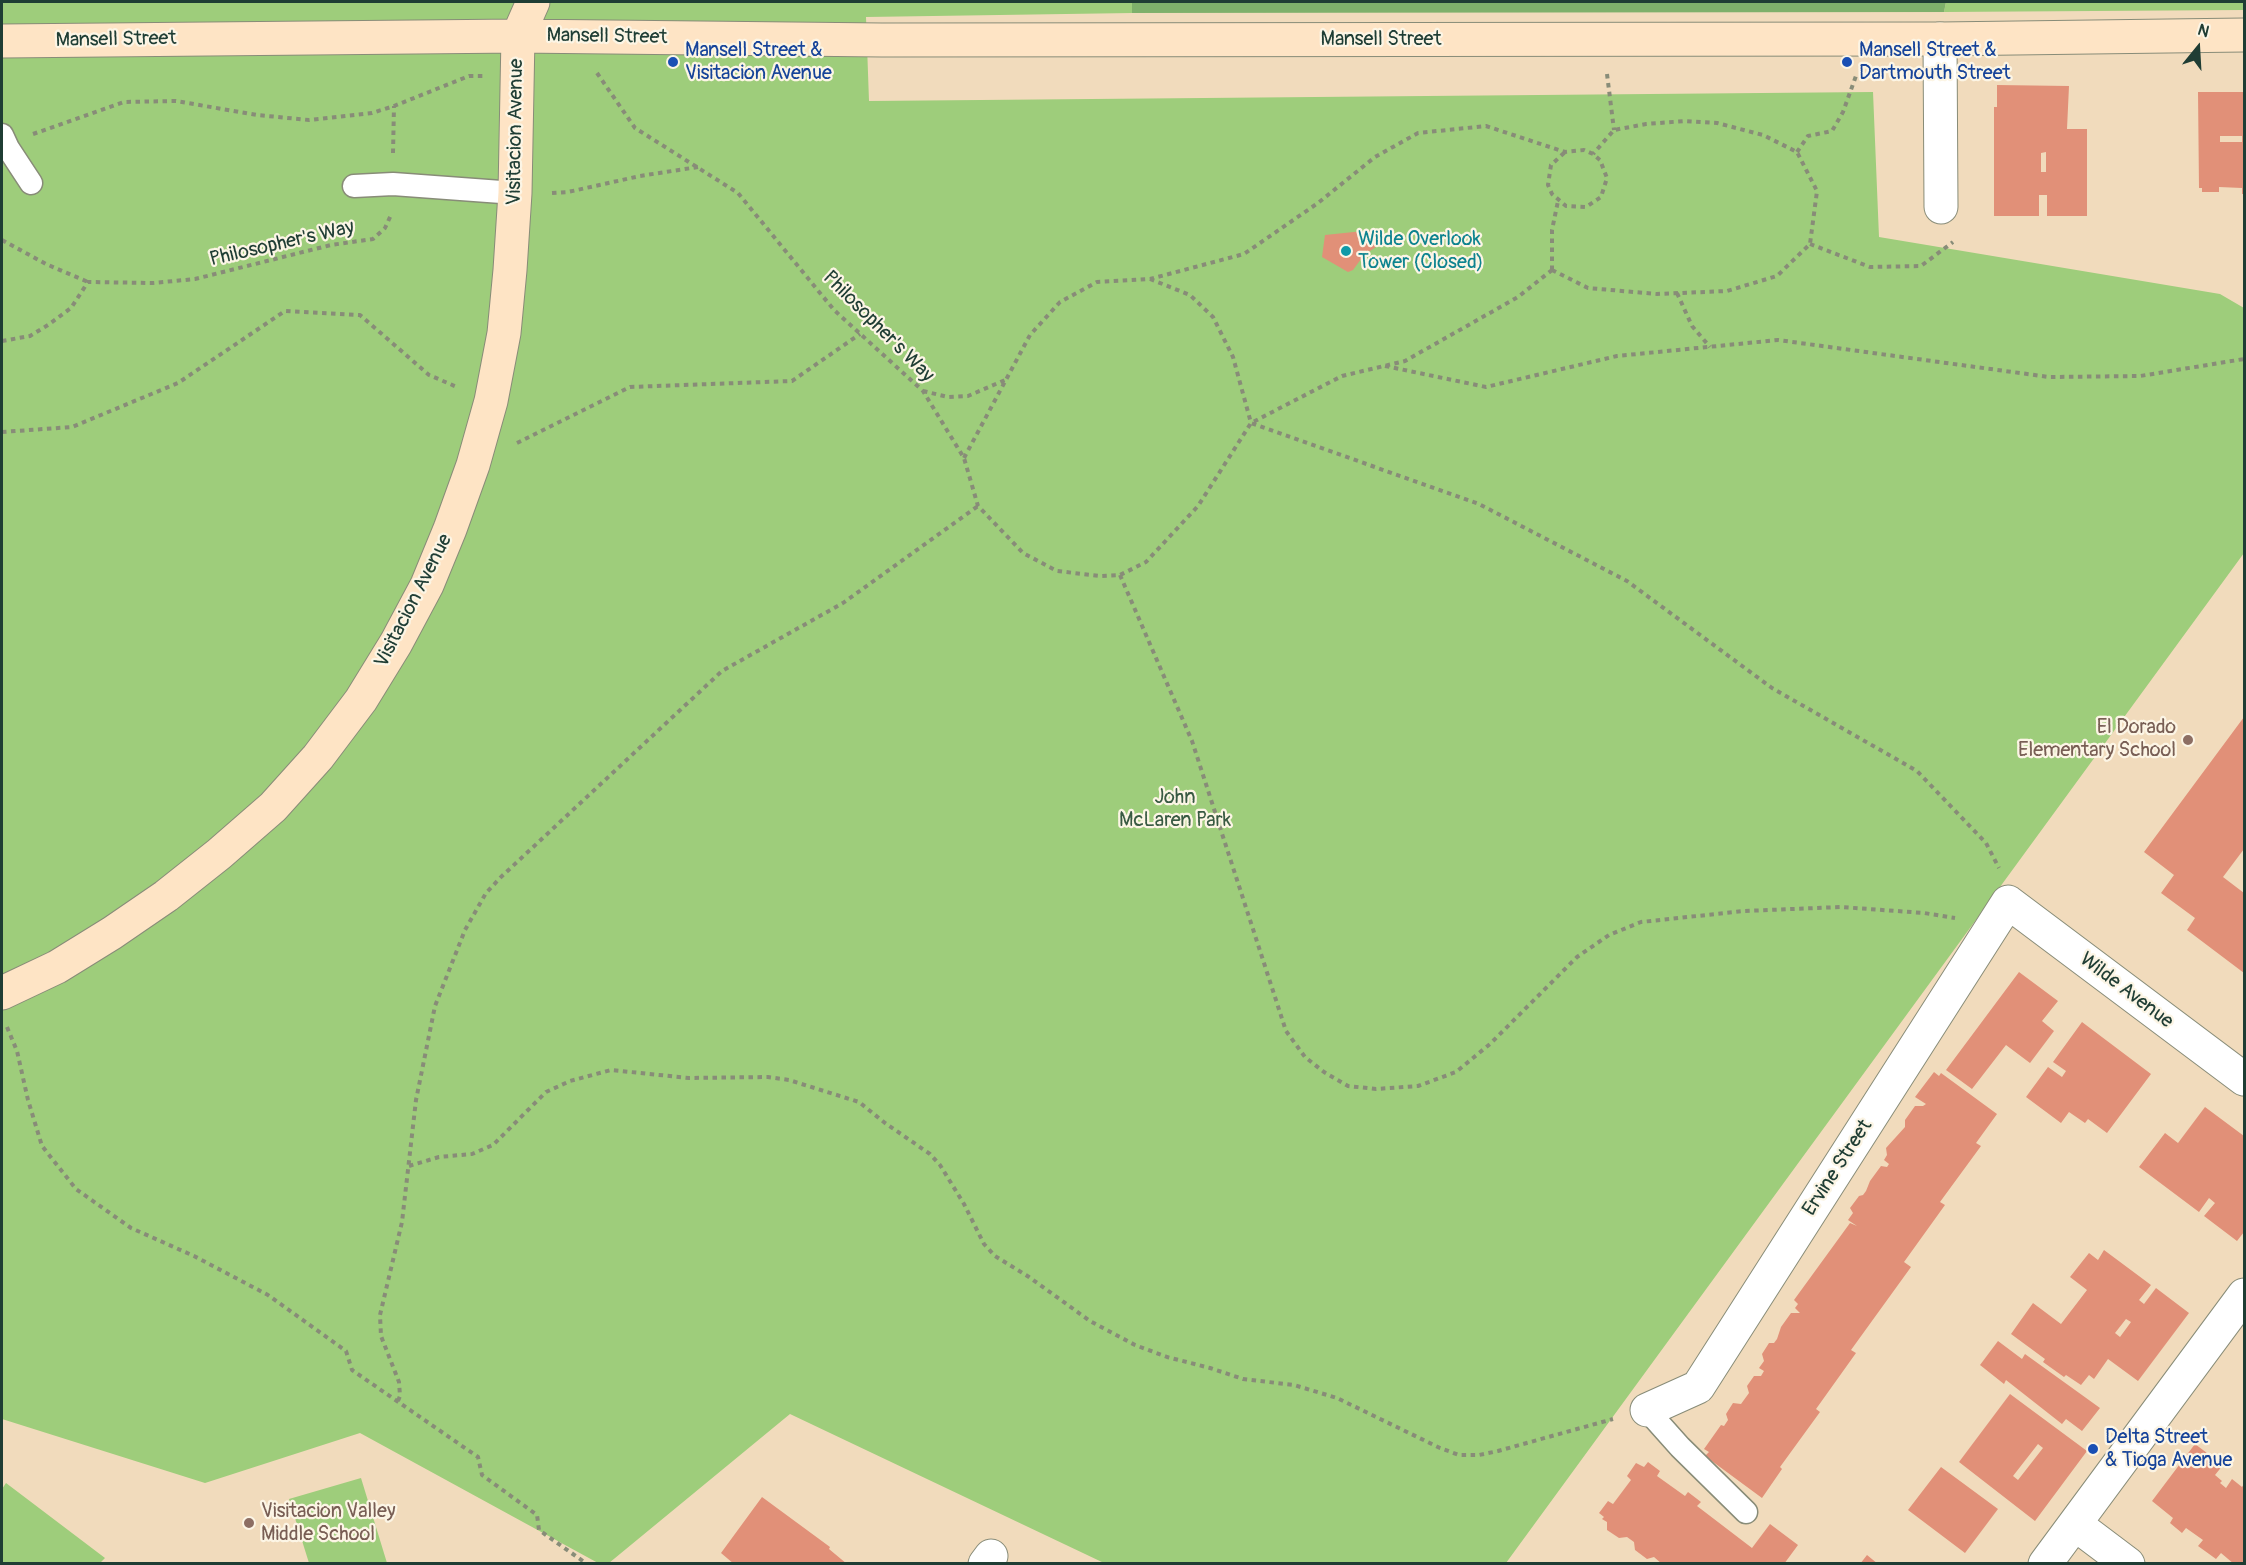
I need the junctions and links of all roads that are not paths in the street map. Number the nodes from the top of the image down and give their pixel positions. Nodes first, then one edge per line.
1 (533, 2) edge
2 (2244, 35) edge
3 (518, 36) junction
4 (1940, 39) junction
5 (2, 41) edge
6 (5, 142) edge
7 (31, 183) dead end
8 (354, 186) dead end
9 (515, 193) junction
10 (1941, 207) road end
11 (2008, 913) joint
12 (3, 1008) edge
13 (2244, 1079) edge
14 (2244, 1294) edge
15 (1647, 1410) joint
16 (1746, 1512) dead end
17 (2075, 1524) junction
18 (2045, 1563) edge
19 (2128, 1563) edge

1 - 3 street, Mansell Street
2 - 4 street, Mansell Street
3 - 4 street, Mansell Street
3 - 5 street, Mansell Street
3 - 9 street, Visitacion Avenue
4 - 10 street
6 - 7 lane
8 - 9 lane
9 - 12 street, Visitacion Avenue
11 - 13 street, Wilde Avenue
11 - 15 street, Ervine Street
14 - 17 street
15 - 16 lane
17 - 18 street
17 - 19 street

